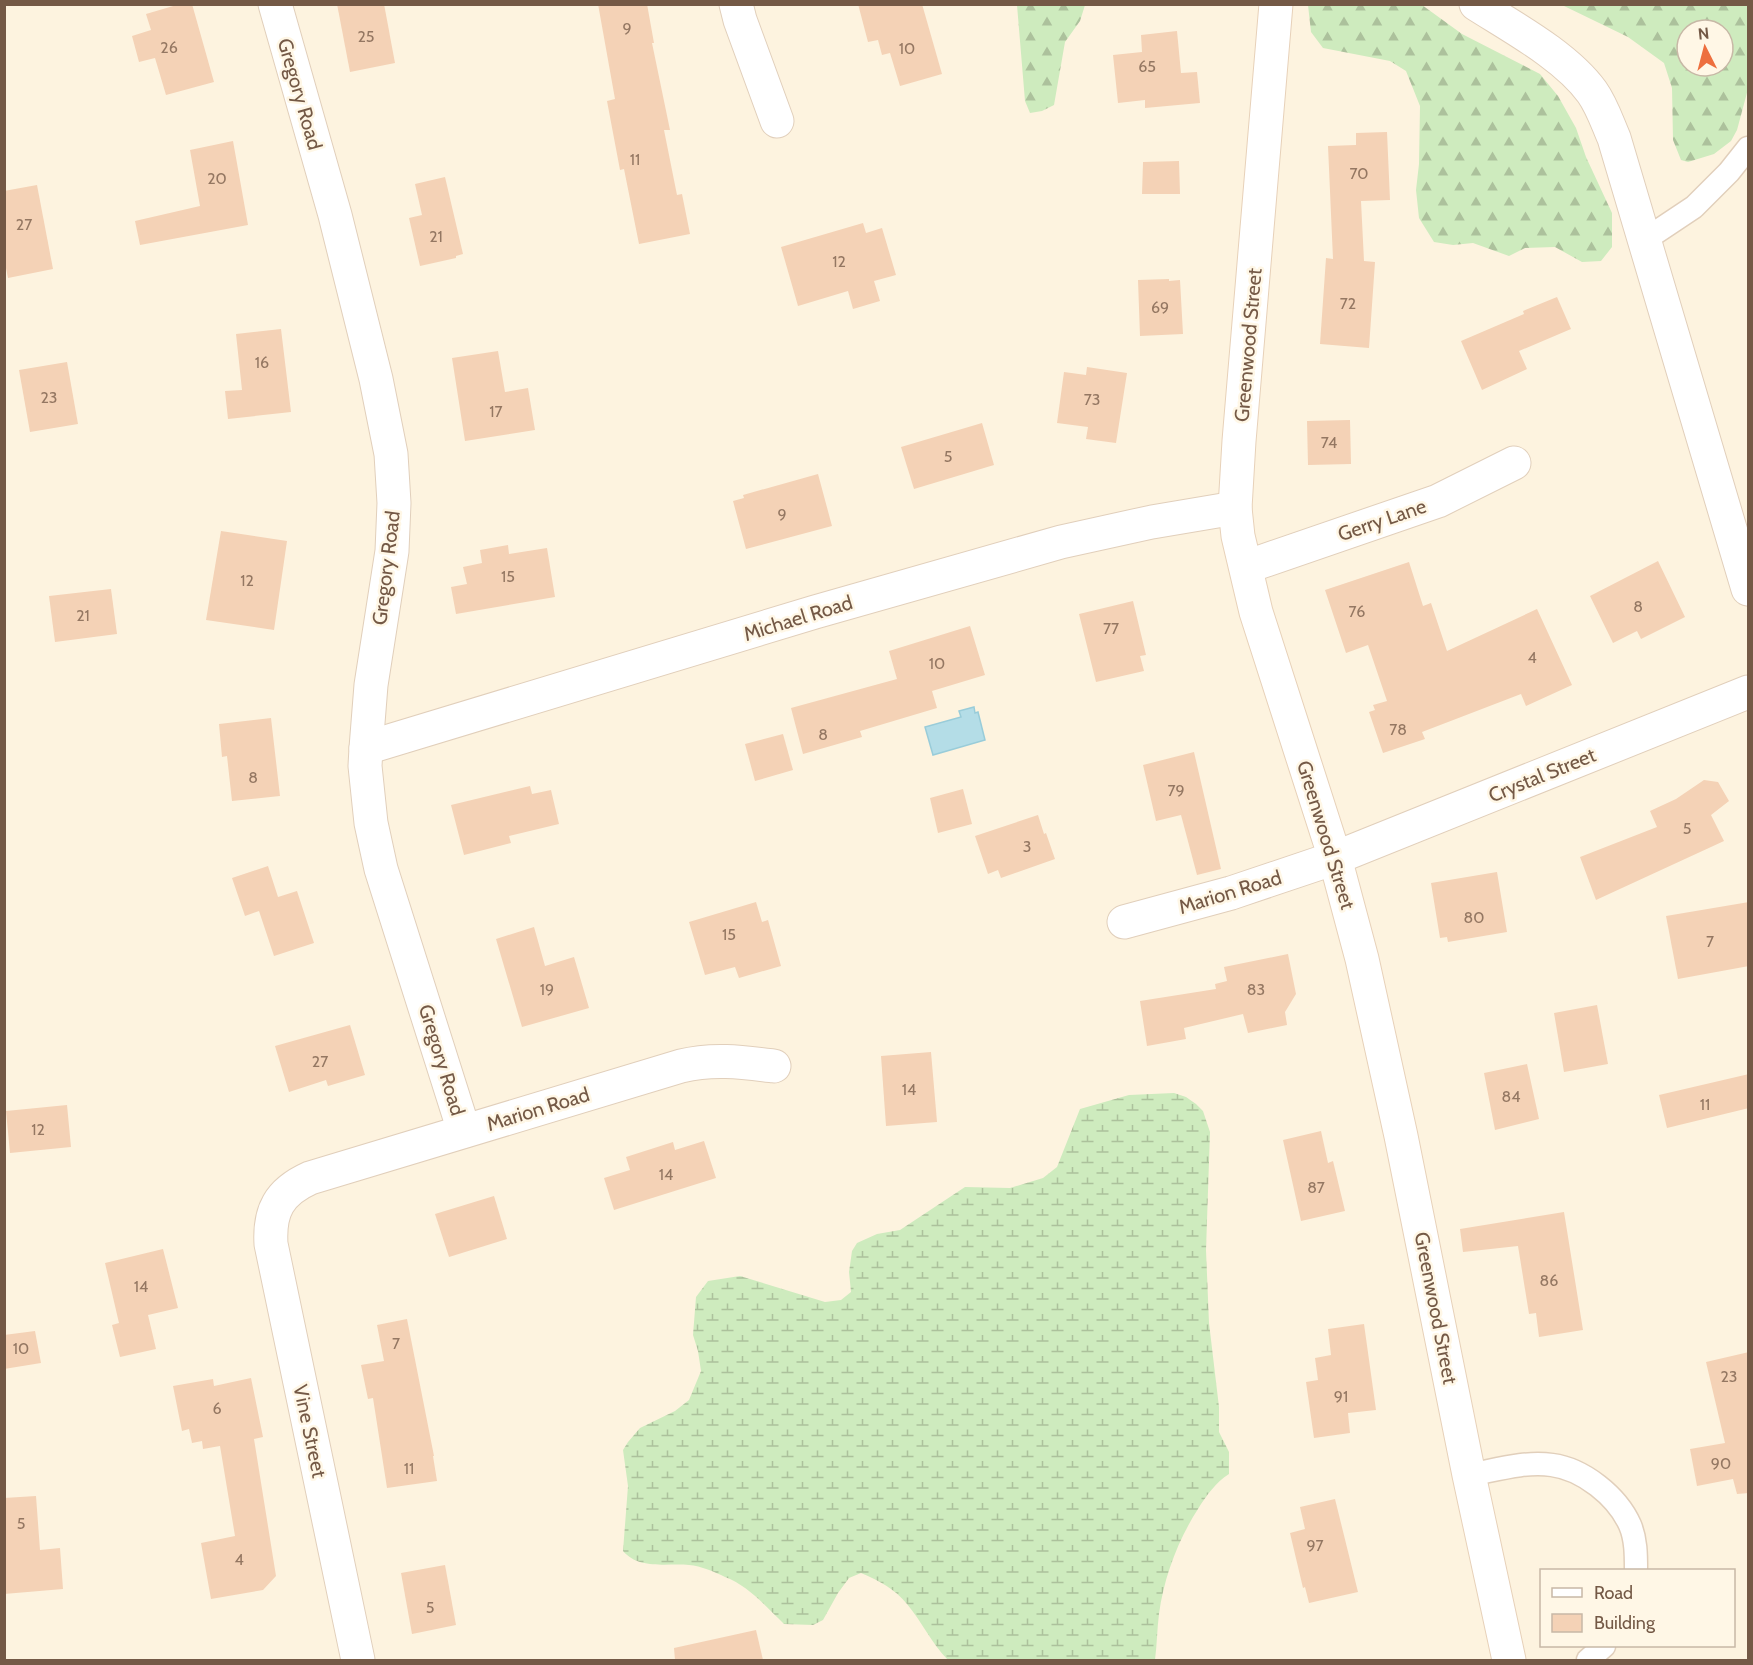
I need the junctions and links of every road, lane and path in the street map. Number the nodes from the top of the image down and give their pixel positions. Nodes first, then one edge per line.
1 (276, 4) edge
2 (736, 4) edge
3 (1276, 4) edge
4 (1476, 4) edge
5 (777, 121) dead end
6 (1749, 148) edge
7 (1643, 241) junction
8 (1514, 463) dead end
9 (1235, 508) junction
10 (1246, 567) junction
11 (1749, 589) edge
12 (1749, 692) edge
13 (366, 748) junction
14 (1335, 858) junction
15 (1124, 922) dead end
16 (774, 1066) dead end
17 (464, 1131) junction
18 (278, 1202) joint
19 (1469, 1475) junction
20 (1636, 1569) edge
21 (1603, 1647) edge
22 (358, 1660) edge
23 (1509, 1660) edge
24 (1588, 1660) edge

1 - 13 street, Gregory Road
2 - 5 street
3 - 9 street, Greenwood Street
4 - 7 street
6 - 7 lane
7 - 11 street
8 - 10 street, Gerry Lane
9 - 10 street, Greenwood Street
9 - 13 street, Michael Road
10 - 14 street, Greenwood Street
12 - 14 street, Crystal Street
13 - 17 street, Gregory Road
14 - 15 street, Marion Road
14 - 19 street, Greenwood Street
16 - 17 street, Marion Road
17 - 18 street, Marion Road
18 - 22 street, Vine Street
19 - 20 lane
19 - 23 street, Greenwood Street
21 - 24 lane

